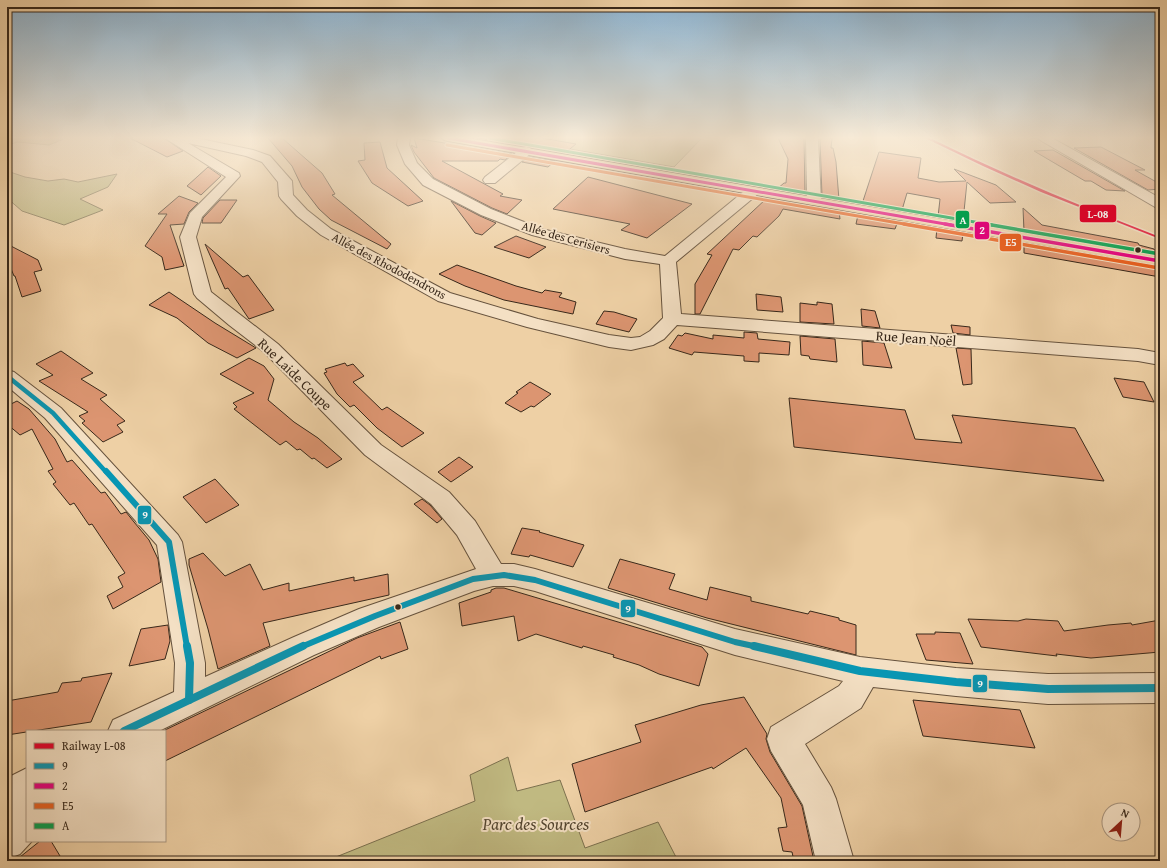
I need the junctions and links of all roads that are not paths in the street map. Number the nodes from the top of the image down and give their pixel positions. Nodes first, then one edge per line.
1 (232, 179) edge
2 (283, 179) edge
3 (425, 179) edge
4 (682, 179) edge
5 (813, 179) edge
6 (1115, 179) edge
7 (753, 191) junction
8 (814, 201) junction
9 (1160, 204) edge
10 (668, 261) junction
11 (1160, 262) edge
12 (672, 319) junction
13 (1160, 359) edge
14 (7, 376) edge
15 (493, 575) junction
16 (860, 671) junction
17 (1160, 688) edge
18 (189, 700) junction
19 (126, 730) edge
20 (17, 797) edge
21 (7, 841) edge
22 (835, 861) edge

1 - 15 street, Rue Laide Coupe
2 - 12 street, Allée des Rhododendrons
3 - 10 street, Allée des Cerisiers
4 - 7 main road
5 - 8 street
6 - 9 street
7 - 8 main road
7 - 10 street
8 - 11 main road
10 - 12 street
12 - 13 street, Rue Jean Noël
14 - 18 street
15 - 16 street
15 - 18 street
16 - 17 street
16 - 22 street
18 - 19 street
20 - 21 street

